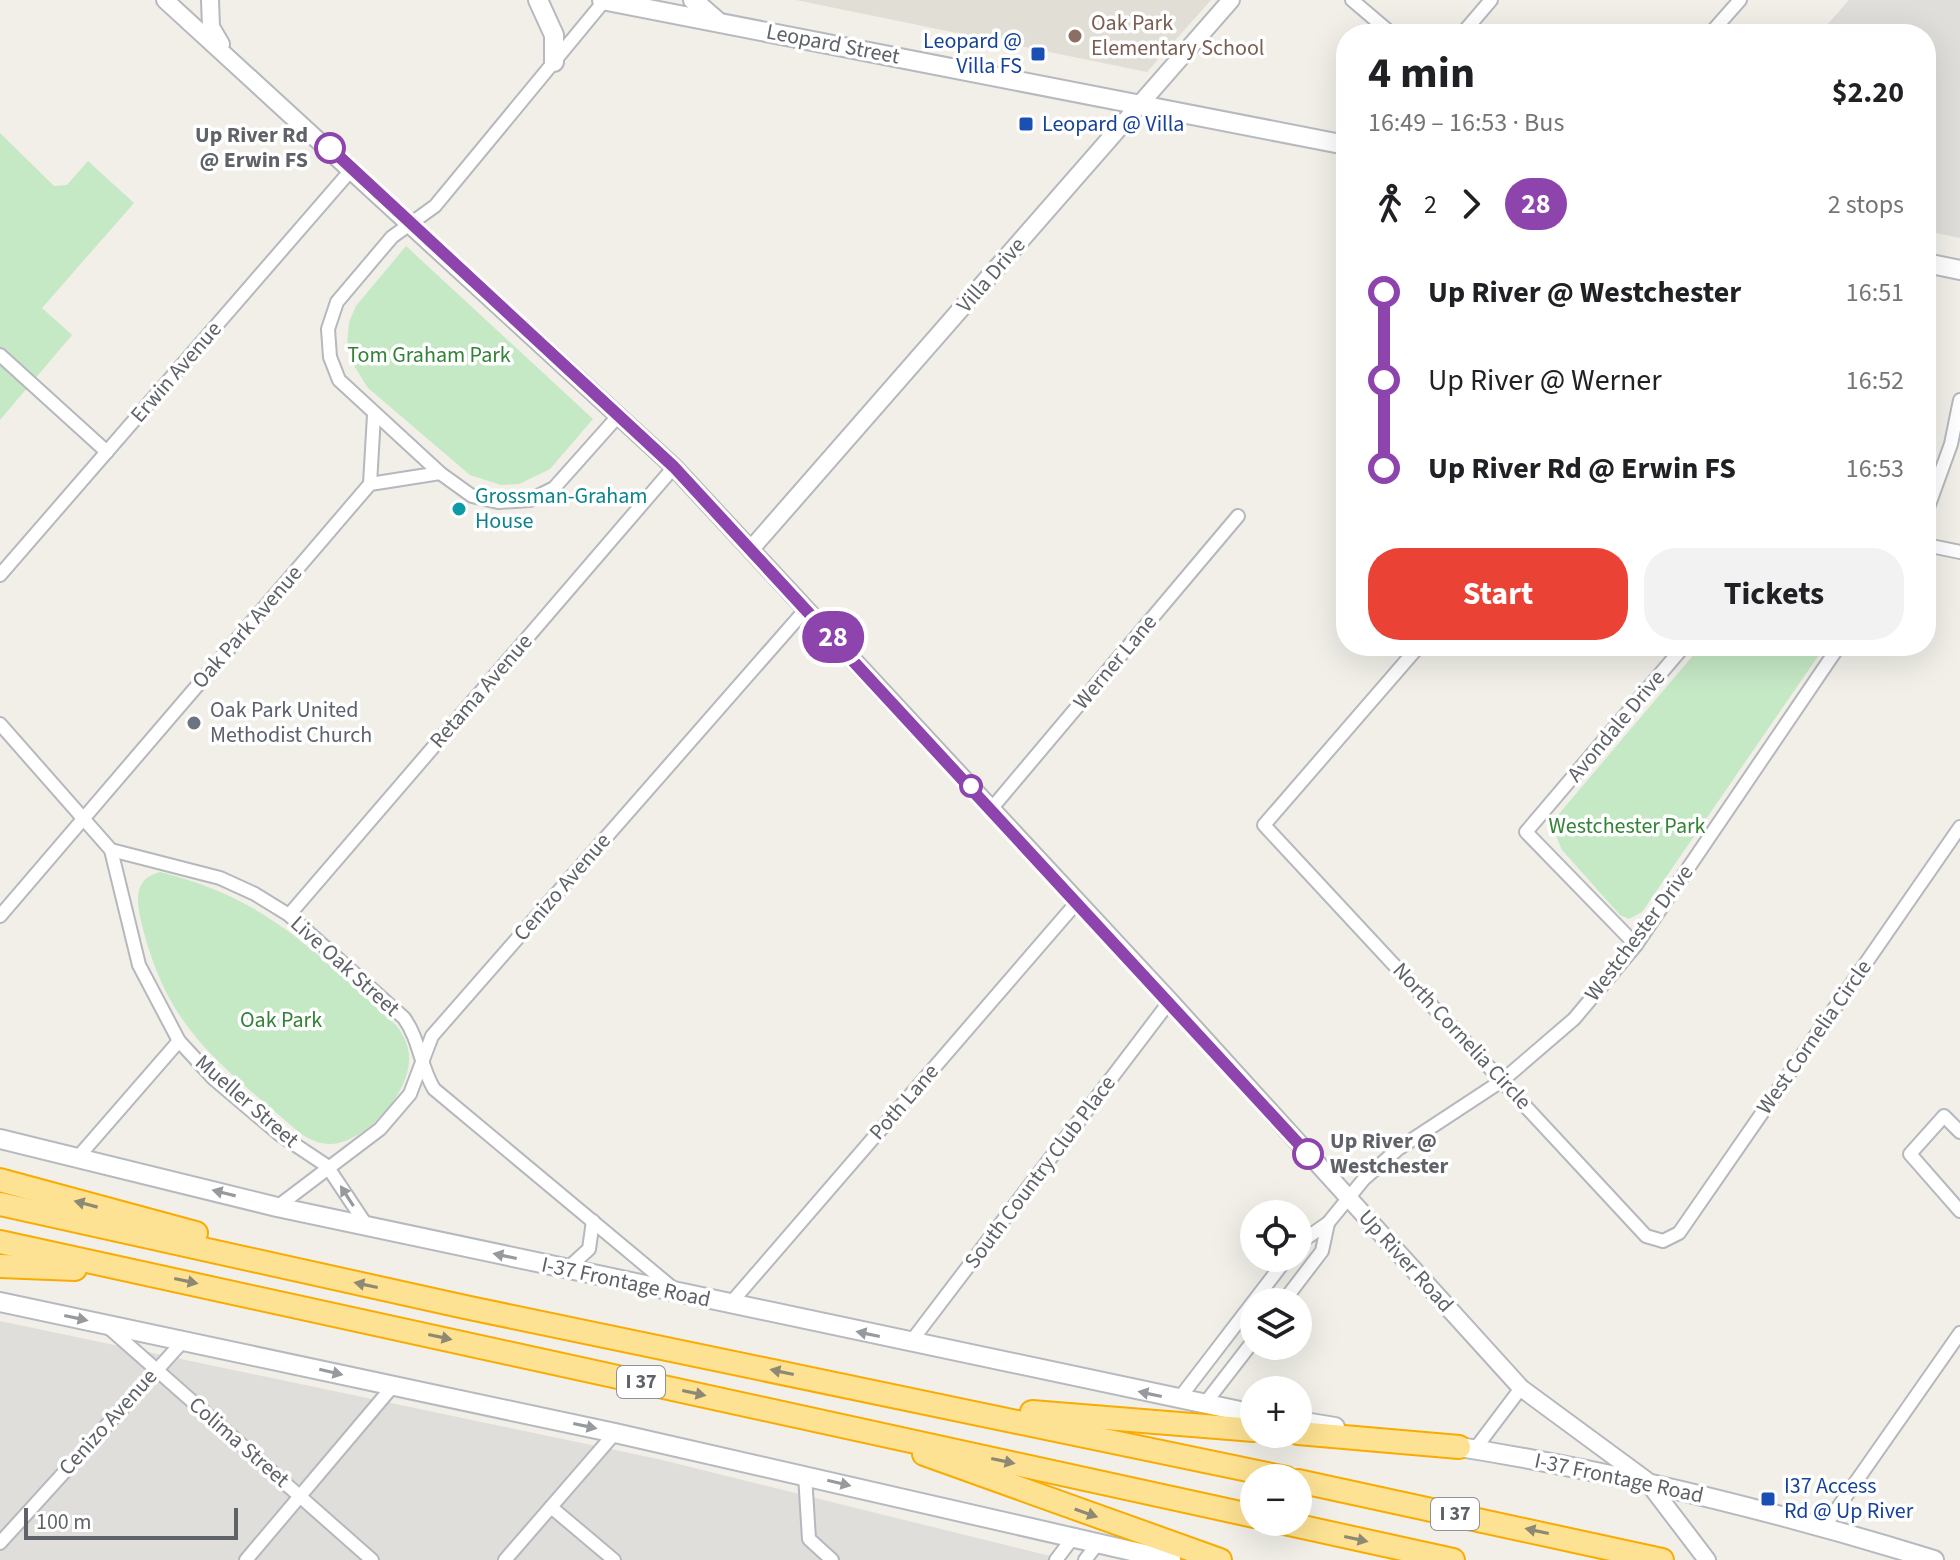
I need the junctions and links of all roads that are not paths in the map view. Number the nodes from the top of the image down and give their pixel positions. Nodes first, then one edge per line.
1 (165, 0) edge
2 (210, 0) edge
3 (538, 0) edge
4 (604, 0) edge
5 (693, 0) edge
6 (1231, 0) edge
7 (1352, 0) edge
8 (1491, 0) edge
9 (1740, 0) edge
10 (718, 22) junction
11 (1380, 24) edge
12 (1471, 24) edge
13 (1719, 24) edge
14 (228, 55) junction
15 (554, 62) junction
16 (1141, 105) junction
17 (1336, 143) edge
18 (352, 169) junction
19 (412, 223) junction
20 (1936, 265) edge
21 (1960, 270) edge
22 (0, 355) edge
23 (1960, 400) edge
24 (374, 415) junction
25 (619, 415) junction
26 (107, 452) junction
27 (674, 467) junction
28 (440, 473) junction
29 (370, 484) junction
30 (1936, 486) edge
31 (1238, 516) dead end
32 (1936, 547) edge
33 (751, 549) junction
34 (1960, 552) edge
35 (0, 575) edge
36 (806, 609) junction
37 (1410, 656) edge
38 (1676, 656) edge
39 (1832, 656) edge
40 (0, 724) edge
41 (992, 808) junction
42 (81, 819) junction
43 (1960, 827) edge
44 (111, 850) junction
45 (1078, 901) junction
46 (289, 915) junction
47 (0, 916) edge
48 (1636, 945) junction
49 (1170, 1001) junction
50 (179, 1041) junction
51 (423, 1060) junction
52 (1503, 1080) junction
53 (1960, 1132) edge
54 (0, 1139) edge
55 (79, 1156) junction
56 (327, 1166) junction
57 (0, 1180) edge
58 (1348, 1198) junction
59 (0, 1204) edge
60 (277, 1207) junction
61 (1960, 1211) edge
62 (593, 1221) junction
63 (1328, 1223) junction
64 (367, 1226) junction
65 (1312, 1234) edge
66 (1663, 1241) joint
67 (0, 1242) edge
68 (0, 1266) edge
69 (567, 1269) junction
70 (136, 1270) junction
71 (1276, 1272) edge
72 (321, 1275) junction
73 (1294, 1288) edge
74 (676, 1291) junction
75 (0, 1302) edge
76 (730, 1304) junction
77 (106, 1325) junction
78 (1960, 1333) edge
79 (185, 1339) junction
80 (910, 1343) junction
81 (1240, 1358) edge
82 (154, 1369) junction
83 (393, 1386) junction
84 (1521, 1388) junction
85 (1178, 1400) junction
86 (940, 1404) junction
87 (1203, 1406) junction
88 (1240, 1412) edge
89 (1312, 1423) edge
90 (1240, 1429) edge
91 (615, 1433) junction
92 (1312, 1434) edge
93 (883, 1435) junction
94 (1467, 1448) junction
95 (1240, 1468) edge
96 (805, 1475) junction
97 (1646, 1480) junction
98 (1312, 1484) edge
99 (302, 1498) junction
100 (551, 1507) junction
101 (1240, 1513) edge
102 (1825, 1526) junction
103 (1312, 1529) edge
104 (1075, 1535) junction
105 (1099, 1542) junction
106 (0, 1543) edge
107 (246, 1560) edge
108 (372, 1560) edge
109 (505, 1560) edge
110 (614, 1560) edge
111 (832, 1560) edge
112 (1056, 1560) edge
113 (1085, 1560) edge
114 (1171, 1560) edge
115 (1220, 1560) edge
116 (1453, 1560) edge
117 (1662, 1560) edge
118 (1707, 1560) edge
119 (1934, 1560) edge

1 - 14 street, Up River Road
2 - 14 street
3 - 15 main road
4 - 10 main road, Leopard Street
4 - 15 street
5 - 10 main road
6 - 16 street, Villa Drive
7 - 11 street
8 - 12 street
9 - 13 street
10 - 16 main road, Leopard Street
14 - 18 street, Up River Road
15 - 19 street
16 - 17 main road, Leopard Street
16 - 33 street, Villa Drive
18 - 19 street, Up River Road
18 - 26 street, Erwin Avenue
19 - 24 street
19 - 25 street, Up River Road
20 - 21 main road
22 - 26 street
23 - 30 street
24 - 28 street
24 - 29 street
25 - 27 street, Up River Road
25 - 28 street
26 - 35 street, Erwin Avenue
27 - 33 street, Up River Road
27 - 46 street, Retama Avenue
28 - 29 street
29 - 42 street, Oak Park Avenue
31 - 41 street, Werner Lane
32 - 34 street
33 - 36 street, Up River Road
36 - 41 street, Up River Road
36 - 51 street, Cenizo Avenue
37 - 52 street, North Cornelia Circle
38 - 48 street, Avondale Drive
39 - 48 street, Westchester Drive
40 - 42 street
41 - 45 street, Up River Road
42 - 44 street
42 - 47 street, Oak Park Avenue
43 - 66 street, West Cornelia Circle
44 - 46 street, Live Oak Street
44 - 50 street, Mueller Street
45 - 49 street, Up River Road
45 - 76 street, Poth Lane
46 - 51 street, Live Oak Street
48 - 52 street, Westchester Drive
49 - 58 street, Up River Road
49 - 80 street, South Country Club Place
50 - 55 street
50 - 56 street, Mueller Street
51 - 56 street, Cenizo Avenue
51 - 62 street, Live Oak Street
52 - 58 street, Westchester Drive
52 - 66 street, North Cornelia Circle
53 - 61 street
54 - 55 main road, I-37 Frontage Road
60 -> 55 main road, I-37 Frontage Road
56 - 60 street, Cenizo Avenue
64 -> 56 street, Mueller Street
72 -> 57 highway
58 - 63 street, Westchester Drive
58 - 84 street, Up River Road
59 - 72 highway, I 37
60 - 64 main road, I-37 Frontage Road
62 - 69 street
62 - 74 street, Live Oak Street
63 - 65 street
63 - 73 street
69 -> 64 main road, I-37 Frontage Road
67 - 70 highway, I 37
68 - 70 highway
69 - 74 main road, I-37 Frontage Road
70 -> 93 highway, I 37
71 - 85 street
86 -> 72 highway, I 37
74 - 76 main road, I-37 Frontage Road
75 -> 77 main road
80 -> 76 main road, I-37 Frontage Road
77 - 79 main road
77 - 82 street, Colima Street
78 - 102 street
79 - 82 street, Cenizo Avenue
79 -> 83 main road
85 -> 80 main road, I-37 Frontage Road
81 - 87 street
82 - 99 street, Colima Street
82 - 106 street, Cenizo Avenue
83 -> 91 main road
83 - 99 street
84 - 94 street
84 - 97 street, Up River Road
85 - 87 main road, I-37 Frontage Road
86 - 90 highway
86 - 95 highway, I 37
87 - 88 main road, I-37 Frontage Road
89 - 94 main road, I-37 Frontage Road
91 - 96 main road
91 - 100 street
92 - 94 highway
93 -> 101 highway, I 37
93 -> 115 highway
94 - 97 main road, I-37 Frontage Road
96 -> 104 main road
96 - 111 street
97 - 102 main road, I-37 Frontage Road
97 - 118 street, Up River Road
117 -> 98 highway, I 37
99 - 107 street
99 - 108 street, Colima Street
100 - 109 street
100 - 110 street
102 - 119 main road, I-37 Frontage Road
103 -> 116 highway, I 37
104 - 105 main road
104 - 112 street
105 - 113 street
105 - 114 main road

